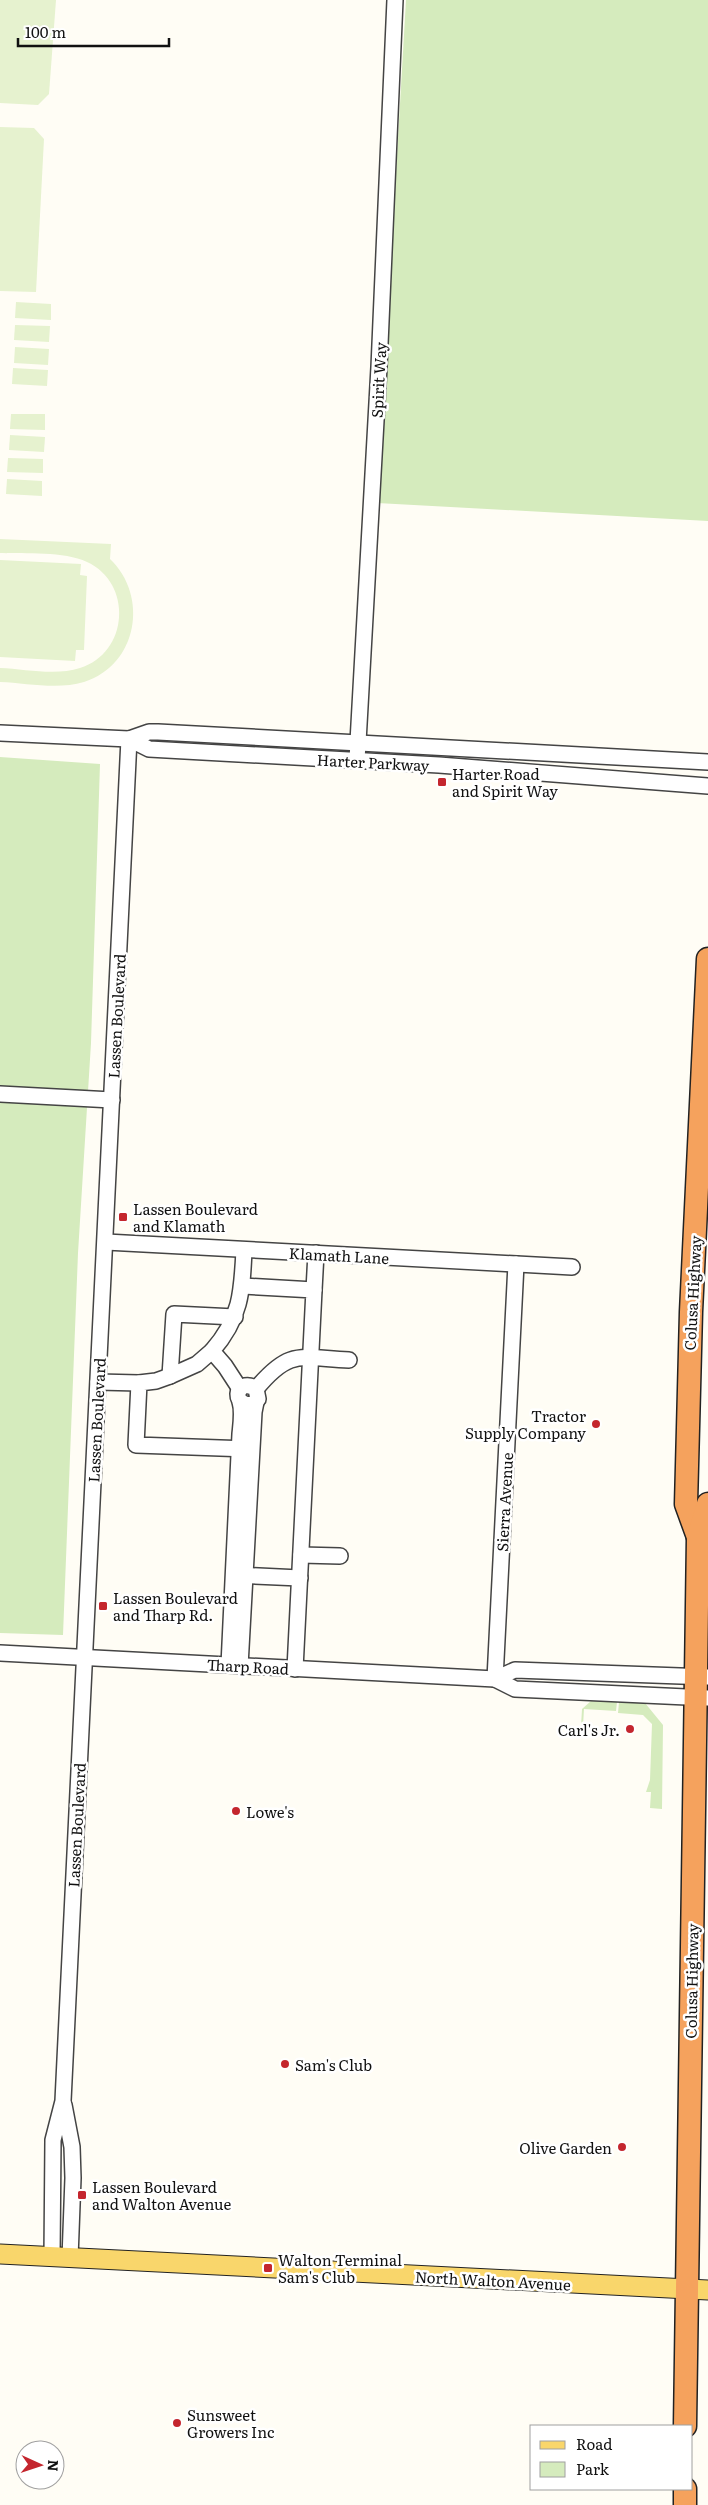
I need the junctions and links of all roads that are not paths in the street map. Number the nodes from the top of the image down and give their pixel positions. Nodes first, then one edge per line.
1 (395, 0) edge
2 (0, 733) edge
3 (129, 739) junction
4 (358, 743) junction
5 (357, 760) junction
6 (708, 762) edge
7 (708, 786) edge
8 (708, 959) edge
9 (0, 1094) edge
10 (112, 1100) junction
11 (106, 1242) junction
12 (244, 1250) junction
13 (316, 1253) junction
14 (516, 1264) junction
15 (572, 1266) dead end
16 (243, 1286) junction
17 (314, 1290) junction
18 (235, 1317) junction
19 (212, 1351) junction
20 (310, 1359) junction
21 (349, 1360) dead end
22 (170, 1376) junction
23 (98, 1382) junction
24 (139, 1383) junction
25 (256, 1395) junction
26 (240, 1396) junction
27 (246, 1449) junction
28 (708, 1504) edge
29 (698, 1537) junction
30 (301, 1554) junction
31 (340, 1556) dead end
32 (239, 1576) junction
33 (300, 1578) junction
34 (0, 1653) edge
35 (84, 1657) junction
36 (234, 1665) junction
37 (295, 1668) junction
38 (496, 1680) junction
39 (702, 1687) edge
40 (0, 2254) edge
41 (61, 2258) junction
42 (697, 2290) edge
43 (685, 2425) edge
44 (685, 2490) edge
45 (685, 2505) edge

1 - 4 street, Spirit Way
2 - 3 street, Harter Parkway
3 - 4 street, Harter Parkway
3 - 5 street, Harter Parkway
3 - 10 street, Lassen Boulevard
4 - 5 street, Spirit Way
4 - 6 street, Harter Parkway
5 - 7 street, Harter Parkway
8 - 29 highway, Colusa Highway
9 - 10 street
10 - 11 street, Lassen Boulevard
11 - 12 street, Klamath Lane
11 - 23 street, Lassen Boulevard
12 - 13 street, Klamath Lane
12 - 16 street
13 - 14 street, Klamath Lane
13 - 17 street
14 - 15 street, Klamath Lane
14 - 38 street, Sierra Avenue
16 - 17 street
16 - 18 street
17 - 20 street
18 - 19 street
18 - 22 street
19 - 22 street
19 - 26 street
20 - 21 street
20 - 25 street
20 - 30 street
22 - 24 street
23 - 24 street
23 - 35 street, Lassen Boulevard
24 - 27 street
25 - 26 street
25 - 27 street
26 - 27 street
27 - 32 street
28 - 29 highway, Colusa Highway
29 - 39 highway, Colusa Highway
30 - 31 street
30 - 33 street
32 - 33 street
32 - 36 street
33 - 37 street
34 - 35 street, Tharp Road
35 - 36 street, Tharp Road
35 - 41 street, Lassen Boulevard
36 - 37 street, Tharp Road
37 - 38 street, Tharp Road
38 - 39 street, Tharp Road
38 - 39 street, Tharp Road
39 - 42 highway, Colusa Highway
40 - 41 main road, North Walton Avenue
41 - 42 main road, North Walton Avenue
42 - 43 highway, Colusa Highway
44 - 45 highway

